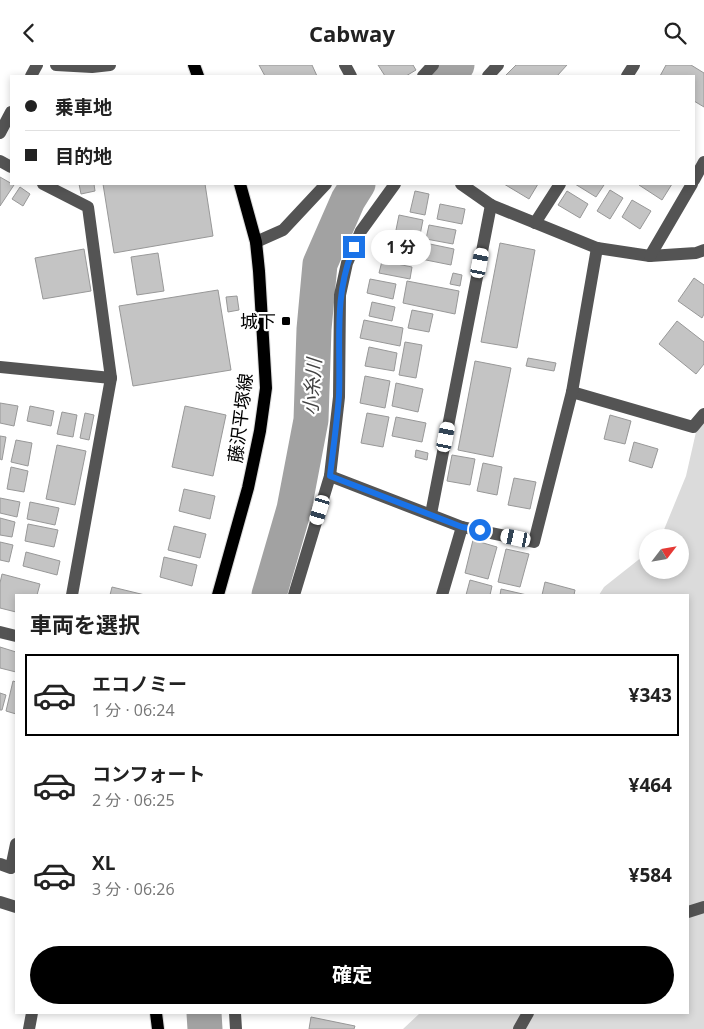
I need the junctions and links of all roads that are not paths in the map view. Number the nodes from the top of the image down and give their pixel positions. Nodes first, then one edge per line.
1 (56, 65) edge
2 (110, 65) edge
3 (433, 65) edge
4 (498, 65) edge
5 (424, 75) edge
6 (489, 75) edge
7 (10, 114) edge
8 (0, 133) edge
9 (704, 162) edge
10 (695, 178) edge
11 (45, 185) edge
12 (240, 185) edge
13 (325, 185) edge
14 (394, 185) edge
15 (462, 185) edge
16 (559, 185) edge
17 (691, 185) edge
18 (491, 205) junction
19 (535, 223) junction
20 (256, 242) junction
21 (597, 248) junction
22 (704, 250) edge
23 (650, 256) junction
24 (0, 367) edge
25 (112, 378) junction
26 (572, 392) junction
27 (704, 414) edge
28 (330, 476) junction
29 (431, 514) junction
30 (462, 527) junction
31 (72, 594) edge
32 (218, 594) edge
33 (294, 594) edge
34 (442, 594) edge
35 (0, 632) edge
36 (15, 636) edge
37 (15, 849) edge
38 (0, 864) edge
39 (0, 902) edge
40 (15, 907) edge
41 (704, 907) edge
42 (689, 912) edge
43 (32, 1014) edge
44 (156, 1014) edge
45 (235, 1014) edge
46 (528, 1014) edge
47 (29, 1029) edge
48 (158, 1029) edge
49 (236, 1029) edge
50 (520, 1029) edge

1 - 2 street
3 - 5 street
4 - 6 street
7 - 8 street
9 - 10 street
11 - 25 street
12 - 20 main road, 藤沢平塚線
13 - 20 street
14 - 28 street
15 - 18 street
16 - 19 street
17 - 23 street
18 - 19 street
18 - 29 street
19 - 21 street
20 - 32 main road, 藤沢平塚線
21 - 23 street
21 - 26 street
22 - 23 street
24 - 25 street
25 - 31 street
26 - 27 street
26 - 30 street
28 - 29 street
28 - 33 street
29 - 30 street
30 - 34 street
35 - 36 street
37 - 38 street
39 - 40 street
41 - 42 street
43 - 47 street
44 - 48 main road
45 - 49 street
46 - 50 street

